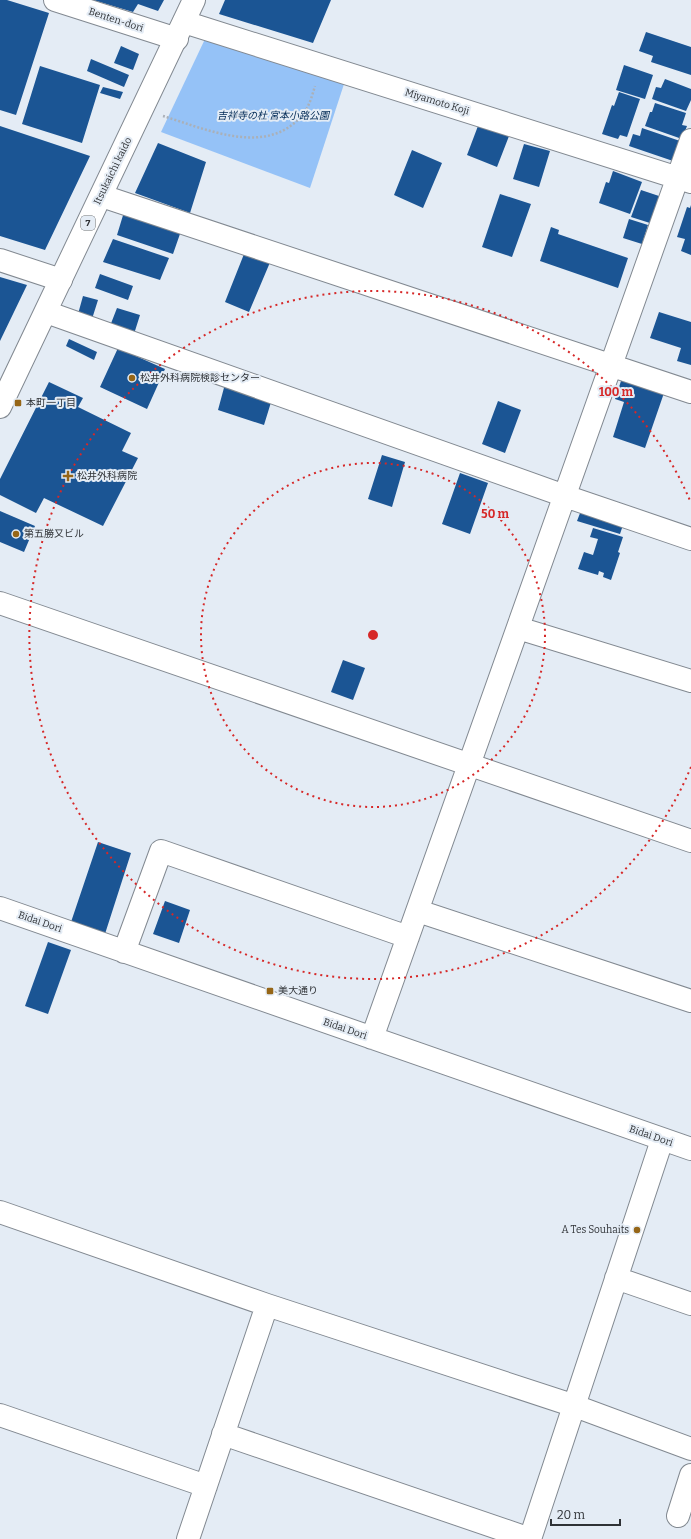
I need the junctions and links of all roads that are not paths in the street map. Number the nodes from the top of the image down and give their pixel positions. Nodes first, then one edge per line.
1 (55, 0) edge
2 (194, 0) edge
3 (180, 31) junction
4 (691, 140) edge
5 (684, 180) edge
6 (102, 196) junction
7 (0, 260) edge
8 (61, 280) junction
9 (46, 312) junction
10 (612, 364) junction
11 (691, 392) edge
12 (0, 407) edge
13 (565, 496) junction
14 (691, 539) edge
15 (0, 603) edge
16 (518, 628) junction
17 (691, 681) edge
18 (469, 765) junction
19 (691, 841) edge
20 (0, 908) edge
21 (418, 911) junction
22 (408, 937) junction
23 (124, 952) junction
24 (691, 1001) edge
25 (372, 1038) junction
26 (662, 1140) junction
27 (691, 1149) edge
28 (0, 1212) edge
29 (616, 1278) junction
30 (691, 1304) edge
31 (268, 1305) junction
32 (575, 1406) junction
33 (0, 1415) edge
34 (223, 1434) junction
35 (691, 1449) edge
36 (691, 1475) edge
37 (206, 1486) junction
38 (678, 1516) dead end
39 (188, 1539) edge
40 (530, 1539) edge

1 - 3 street, Benten-dori
2 - 3 street, Itsukaichi kaido / 7
3 - 5 street, Miyamoto Koji
3 - 6 street, Itsukaichi kaido / 7
4 - 5 street
5 - 10 street
6 - 8 street, Itsukaichi kaido / 7
6 - 10 street
7 - 8 street
8 - 9 street, Itsukaichi kaido / 7
9 - 12 street, Itsukaichi kaido / 7
9 - 13 street
10 - 11 street
10 - 13 street
13 - 14 street
13 - 16 street
15 - 18 street
16 - 17 street
16 - 18 street
18 - 19 street
18 - 21 street
20 - 23 street, Bidai Dori
21 - 22 street
21 - 24 street
22 - 23 street
22 - 25 street
23 - 25 street, Bidai Dori
25 - 26 street, Bidai Dori
26 - 27 street, Bidai Dori
26 - 29 street
28 - 31 street
29 - 30 street
29 - 32 street
31 - 32 street
31 - 34 street
32 - 35 street
32 - 40 street
33 - 37 street
34 - 37 street
34 - 40 street
36 - 38 street
37 - 39 street

